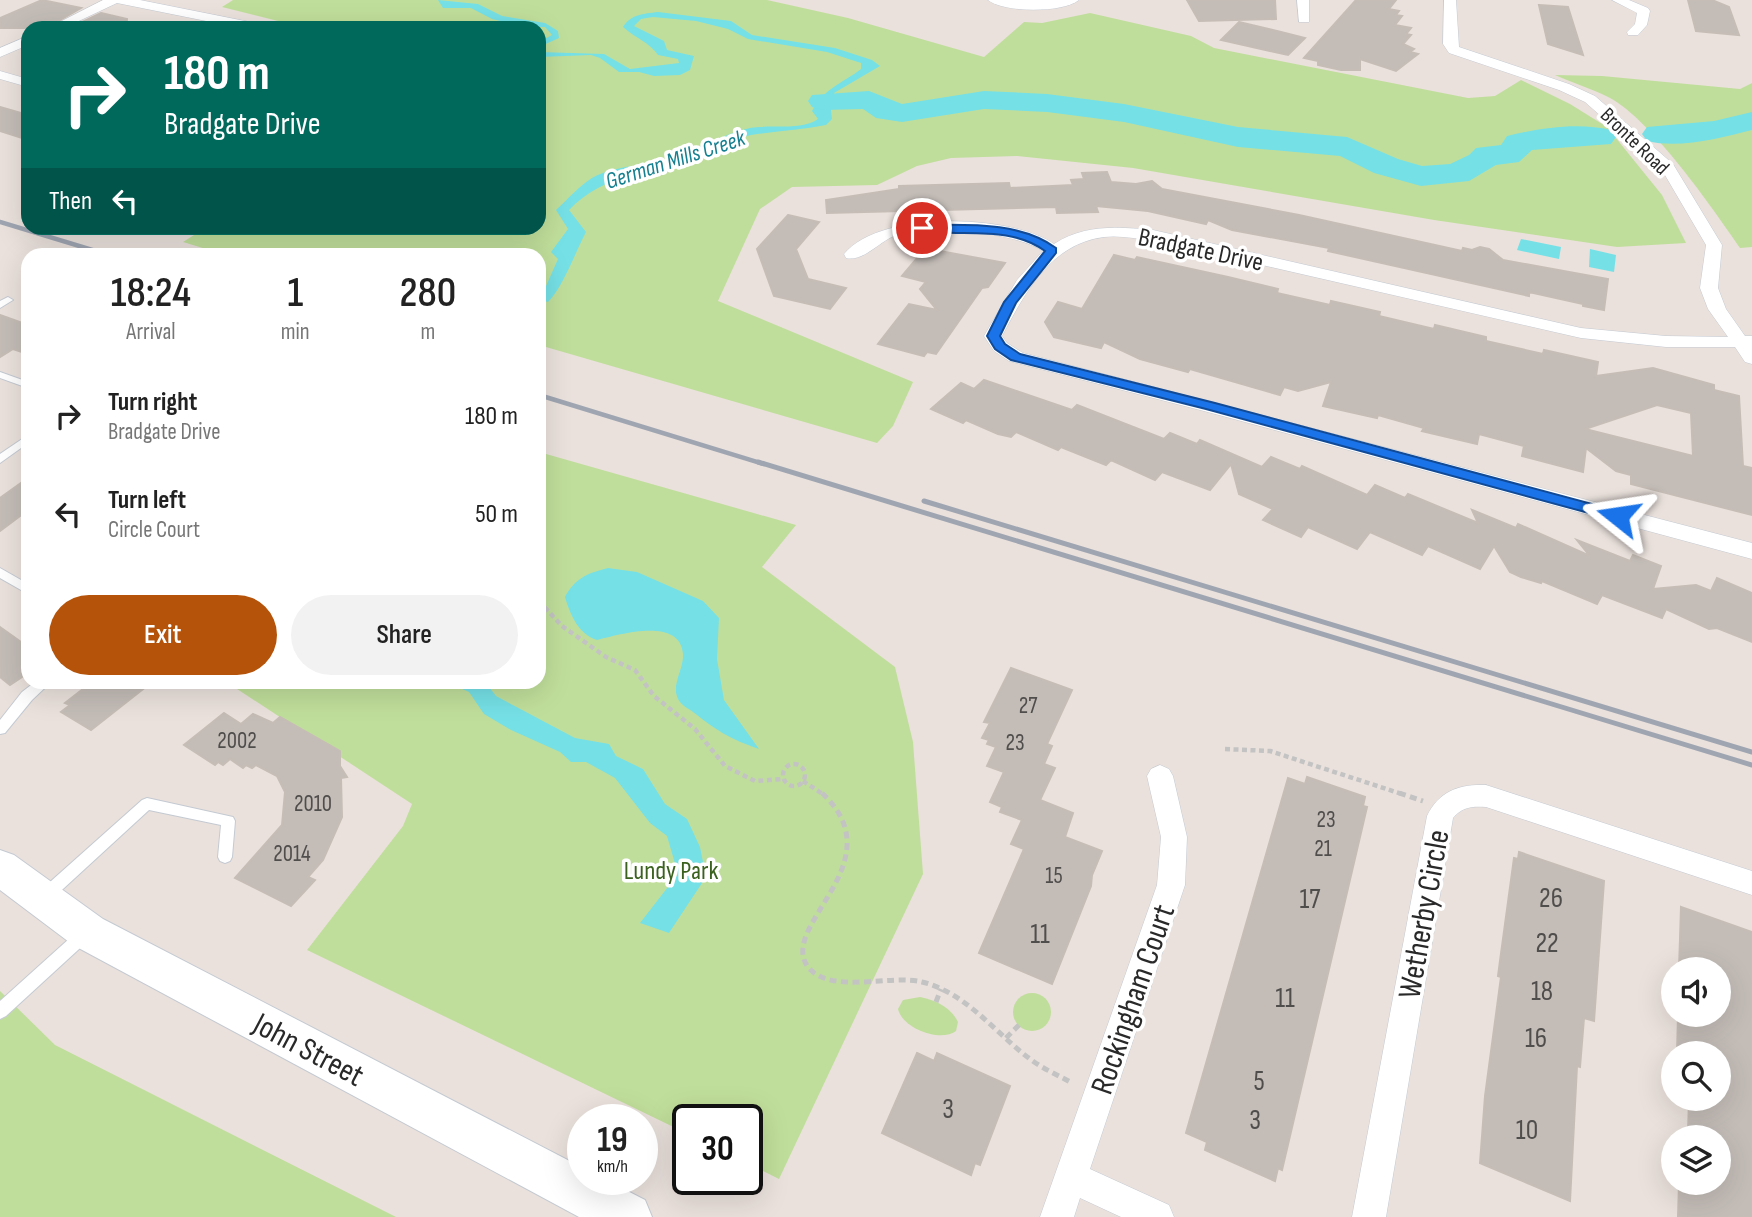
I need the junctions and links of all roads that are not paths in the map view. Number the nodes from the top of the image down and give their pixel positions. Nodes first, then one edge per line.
1 (113, 0) edge
2 (121, 0) edge
3 (995, 0) edge
4 (1073, 0) edge
5 (1303, 0) edge
6 (1450, 0) edge
7 (1618, 0) edge
8 (1304, 19) dead end
9 (69, 21) edge
10 (225, 21) edge
11 (1633, 32) dead end
12 (21, 43) edge
13 (0, 53) edge
14 (0, 75) edge
15 (21, 81) edge
16 (1052, 250) junction
17 (852, 254) dead end
18 (1745, 341) edge
19 (1752, 358) edge
20 (0, 375) edge
21 (21, 382) edge
22 (21, 443) edge
23 (0, 459) edge
24 (1752, 551) edge
25 (0, 572) edge
26 (21, 586) edge
27 (36, 689) edge
28 (0, 729) edge
29 (1160, 776) dead end
30 (225, 857) dead end
31 (0, 867) edge
32 (1752, 883) edge
33 (41, 899) junction
34 (88, 932) junction
35 (0, 1011) edge
36 (1072, 1177) junction
37 (628, 1217) edge
38 (1057, 1217) edge
39 (1157, 1217) edge
40 (1369, 1217) edge

1 - 9 street
2 - 10 street
3 - 4 street
5 - 8 street
6 - 18 street, Bronte Road
7 - 11 street
12 - 13 street
14 - 15 street
16 - 17 street
16 - 18 street, Bradgate Drive
16 - 24 street, Bradgate Drive
18 - 19 street, Bronte Road
20 - 21 lane
22 - 23 lane
25 - 26 lane
27 - 28 lane
29 - 36 street, Rockingham Court
30 - 33 lane
31 - 33 main road, John Street
32 - 40 street, Wetherby Circle
33 - 34 main road, John Street
34 - 35 lane
34 - 37 main road, John Street
36 - 38 street, Rockingham Court
36 - 39 street

